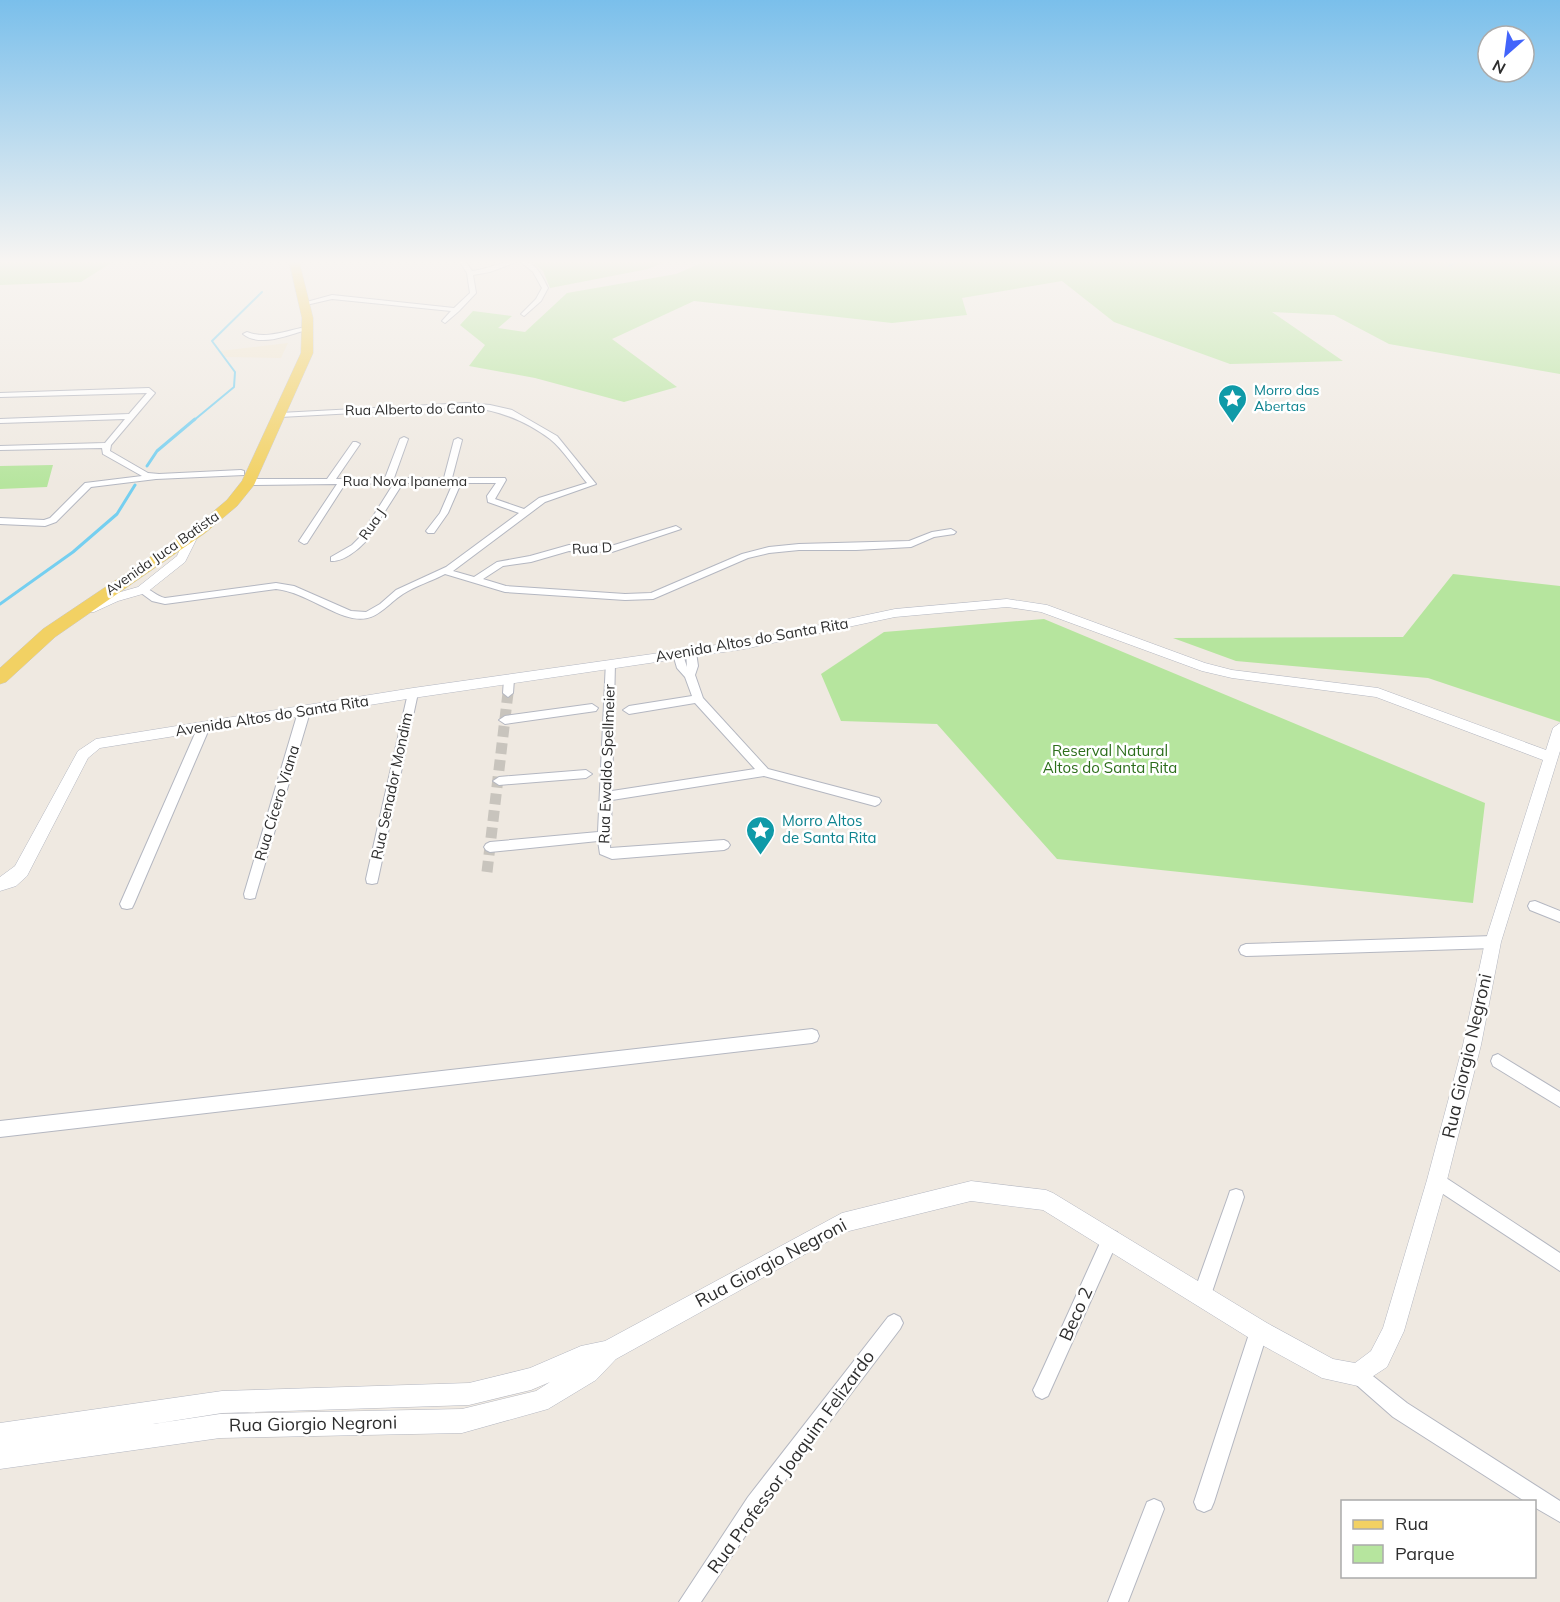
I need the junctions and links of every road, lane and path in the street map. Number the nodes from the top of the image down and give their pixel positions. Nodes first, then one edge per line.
1 (249, 336) edge
2 (275, 336) edge
3 (301, 336) edge
4 (310, 336) edge
5 (0, 395) edge
6 (280, 415) junction
7 (132, 416) junction
8 (0, 421) edge
9 (404, 439) dead end
10 (458, 440) dead end
11 (356, 444) dead end
12 (107, 446) junction
13 (0, 448) edge
14 (159, 477) junction
15 (245, 477) junction
16 (389, 480) junction
17 (402, 480) junction
18 (330, 481) junction
19 (343, 481) junction
20 (447, 481) junction
21 (458, 481) junction
22 (524, 512) junction
23 (0, 521) edge
24 (676, 529) dead end
25 (431, 531) dead end
26 (951, 532) dead end
27 (304, 541) dead end
28 (144, 554) junction
29 (176, 554) junction
30 (334, 559) dead end
31 (444, 571) junction
32 (476, 580) junction
33 (142, 590) junction
34 (61, 616) junction
35 (0, 662) edge
36 (686, 662) junction
37 (610, 663) junction
38 (0, 678) edge
39 (509, 679) junction
40 (413, 693) junction
41 (508, 693) tunnel mouth
42 (698, 699) junction
43 (592, 708) dead end
44 (629, 710) dead end
45 (304, 712) junction
46 (505, 720) dead end
47 (1560, 728) edge
48 (203, 729) junction
49 (1551, 758) junction
50 (764, 772) junction
51 (586, 774) dead end
52 (499, 780) dead end
53 (606, 796) junction
54 (875, 801) dead end
55 (604, 836) junction
56 (724, 845) dead end
57 (490, 847) dead end
58 (372, 879) dead end
59 (5, 882) edge
60 (250, 894) dead end
61 (127, 904) dead end
62 (1535, 906) dead end
63 (1560, 917) edge
64 (1493, 942) junction
65 (1246, 950) dead end
66 (812, 1036) dead end
67 (1498, 1061) dead end
68 (1560, 1100) edge
69 (0, 1129) edge
70 (1437, 1180) junction
71 (1236, 1197) dead end
72 (1111, 1238) junction
73 (1560, 1263) edge
74 (1202, 1295) junction
75 (894, 1323) dead end
76 (1259, 1331) junction
77 (608, 1351) junction
78 (1358, 1375) junction
79 (1042, 1390) dead end
80 (0, 1435) edge
81 (0, 1457) edge
82 (1204, 1502) dead end
83 (1154, 1509) dead end
84 (1560, 1512) edge
85 (689, 1602) edge
86 (1118, 1602) edge

1 - 2 street
3 - 15 main road, Avenida Juca Batista
4 - 6 main road, Avenida Juca Batista
5 - 7 street
6 - 15 main road, Avenida Juca Batista
6 - 22 street, Rua Alberto do Canto
7 - 8 street
7 - 12 street
9 - 16 street
10 - 20 street
11 - 18 street
12 - 13 street
12 - 14 street
14 - 15 street, Rua Nova Ipanema
14 - 23 street, Rua Nova Ipanema
15 - 18 street, Rua Nova Ipanema
15 - 28 main road, Avenida Juca Batista
15 - 29 main road, Avenida Juca Batista
16 - 17 street, Rua Nova Ipanema
16 - 19 street, Rua Nova Ipanema
17 - 20 street, Rua Nova Ipanema
17 - 30 street, Rua J
18 - 19 street, Rua Nova Ipanema
19 - 27 street
20 - 21 street, Rua Nova Ipanema
21 - 22 street, Rua Nova Ipanema
21 - 25 street
22 - 31 street
24 - 32 street, Rua D
26 - 32 street
28 - 29 main road
28 - 34 main road, Avenida Juca Batista
29 - 33 street
29 - 34 main road, Avenida Juca Batista
31 - 32 street
31 - 33 street
33 - 34 street
34 - 35 main road, Avenida Juca Batista
34 - 38 main road, Avenida Juca Batista
36 - 37 street, Avenida Altos do Santa Rita
36 - 42 street
36 - 49 street, Avenida Altos do Santa Rita
37 - 39 street, Avenida Altos do Santa Rita
37 - 53 street, Rua Ewaldo Spellmeier
39 - 40 street, Avenida Altos do Santa Rita
39 - 41 street
40 - 45 street, Avenida Altos do Santa Rita
40 - 58 street, Rua Senador Mondim
42 - 44 street
42 - 50 street
43 - 46 street
45 - 48 street, Avenida Altos do Santa Rita
45 - 60 street, Rua Cícero Viana
47 - 49 street, Rua Giorgio Negroni
48 - 59 street, Avenida Altos do Santa Rita
48 - 61 street
49 - 64 street, Rua Giorgio Negroni
50 - 53 street
50 - 54 street
51 - 52 street
53 - 55 street, Rua Ewaldo Spellmeier
55 - 56 street, Rua Ewaldo Spellmeier
55 - 57 street
62 - 63 street
64 - 65 street
64 - 70 street, Rua Giorgio Negroni
66 - 69 street
67 - 68 street
70 - 73 street
70 - 78 street, Rua Giorgio Negroni
71 - 74 street
72 - 74 street, Rua Giorgio Negroni
72 - 77 street, Rua Giorgio Negroni
72 - 79 street, Beco 2
74 - 76 street, Rua Giorgio Negroni
75 - 85 street, Rua Professor Joaquim Felizardo
76 - 78 street, Rua Giorgio Negroni
76 - 82 street
77 - 80 street, Rua Giorgio Negroni
77 - 81 street, Rua Giorgio Negroni
78 - 84 street
83 - 86 street

